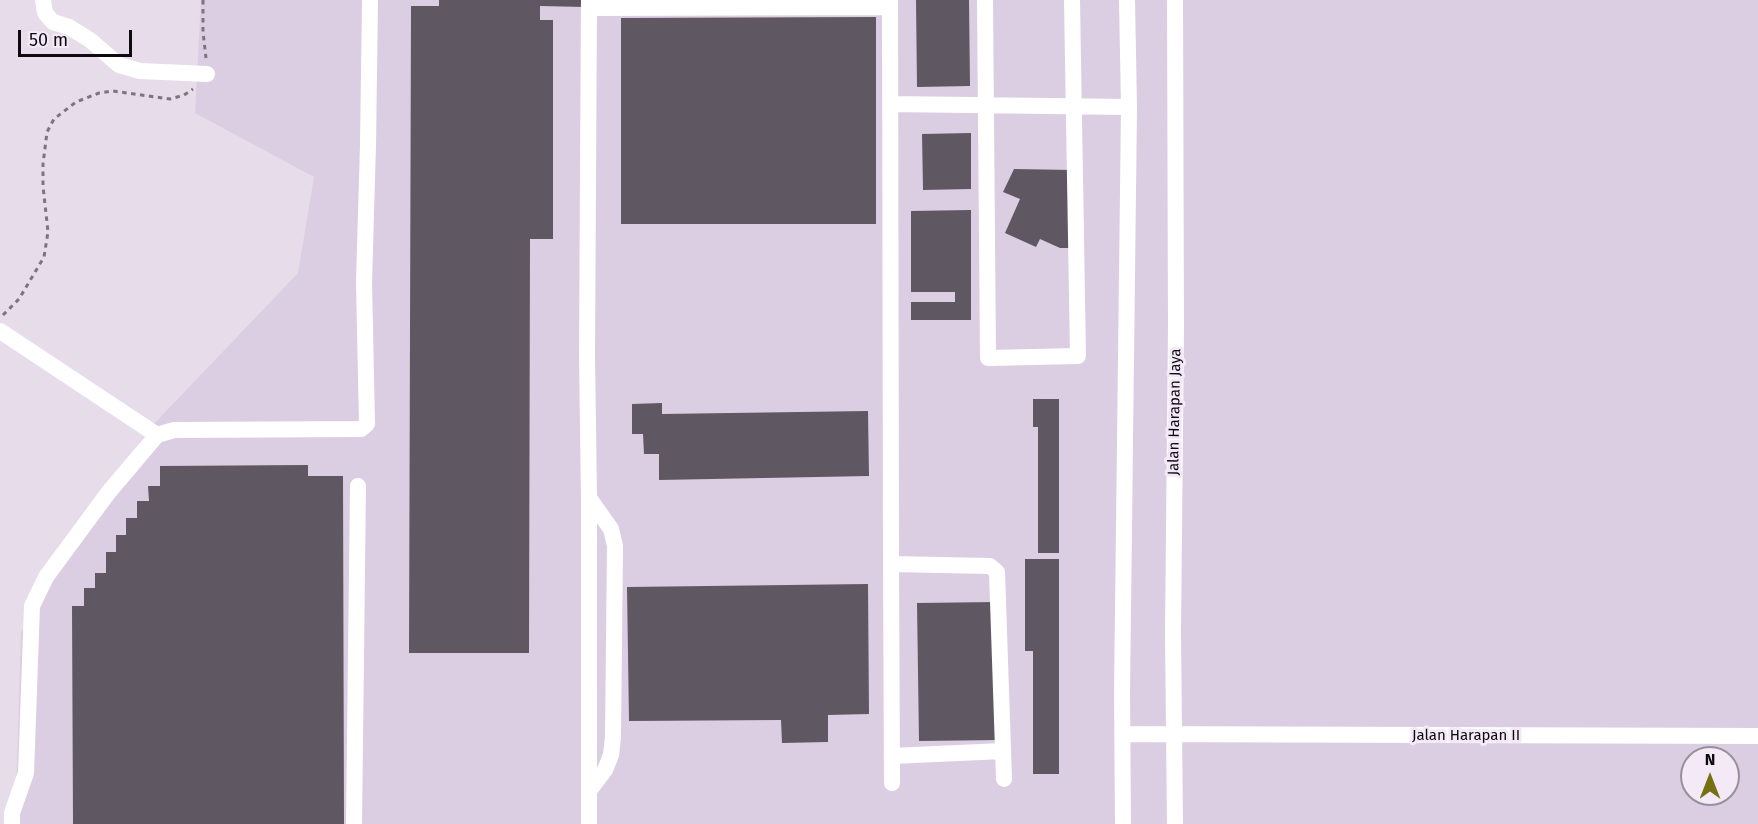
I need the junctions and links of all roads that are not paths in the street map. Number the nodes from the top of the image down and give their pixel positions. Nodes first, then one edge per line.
1 (43, 0) edge
2 (370, 0) edge
3 (985, 0) edge
4 (1072, 0) edge
5 (1127, 0) edge
6 (1175, 0) edge
7 (890, 3) edge
8 (589, 4) edge
9 (207, 74) road end
10 (890, 104) junction
11 (1074, 105) junction
12 (986, 106) junction
13 (1129, 107) junction
14 (0, 331) edge
15 (157, 435) junction
16 (358, 486) dead end
17 (589, 498) junction
18 (891, 564) junction
19 (1123, 734) junction
20 (1174, 735) junction
21 (1758, 736) edge
22 (1004, 751) junction
23 (892, 756) junction
24 (1004, 779) dead end
25 (892, 783) dead end
26 (589, 791) junction
27 (12, 824) edge
28 (354, 824) edge
29 (588, 824) edge
30 (1123, 824) edge
31 (1175, 824) edge

1 - 9 street
2 - 15 street
3 - 12 street
4 - 11 street
5 - 13 street
6 - 20 street, Jalan Harapan Jaya
7 - 8 street
7 - 10 street
8 - 17 street
10 - 12 street
10 - 18 street
11 - 12 street
11 - 12 street
11 - 13 street
13 - 19 street
14 - 15 street
15 - 27 street
16 - 28 street
17 - 26 street
17 - 26 street
18 - 22 street
18 - 23 street
19 - 20 street, Jalan Harapan II
19 - 30 street
20 - 21 street, Jalan Harapan II
20 - 31 street, Jalan Harapan Jaya
22 - 23 street
22 - 24 street
23 - 25 street
26 - 29 street

